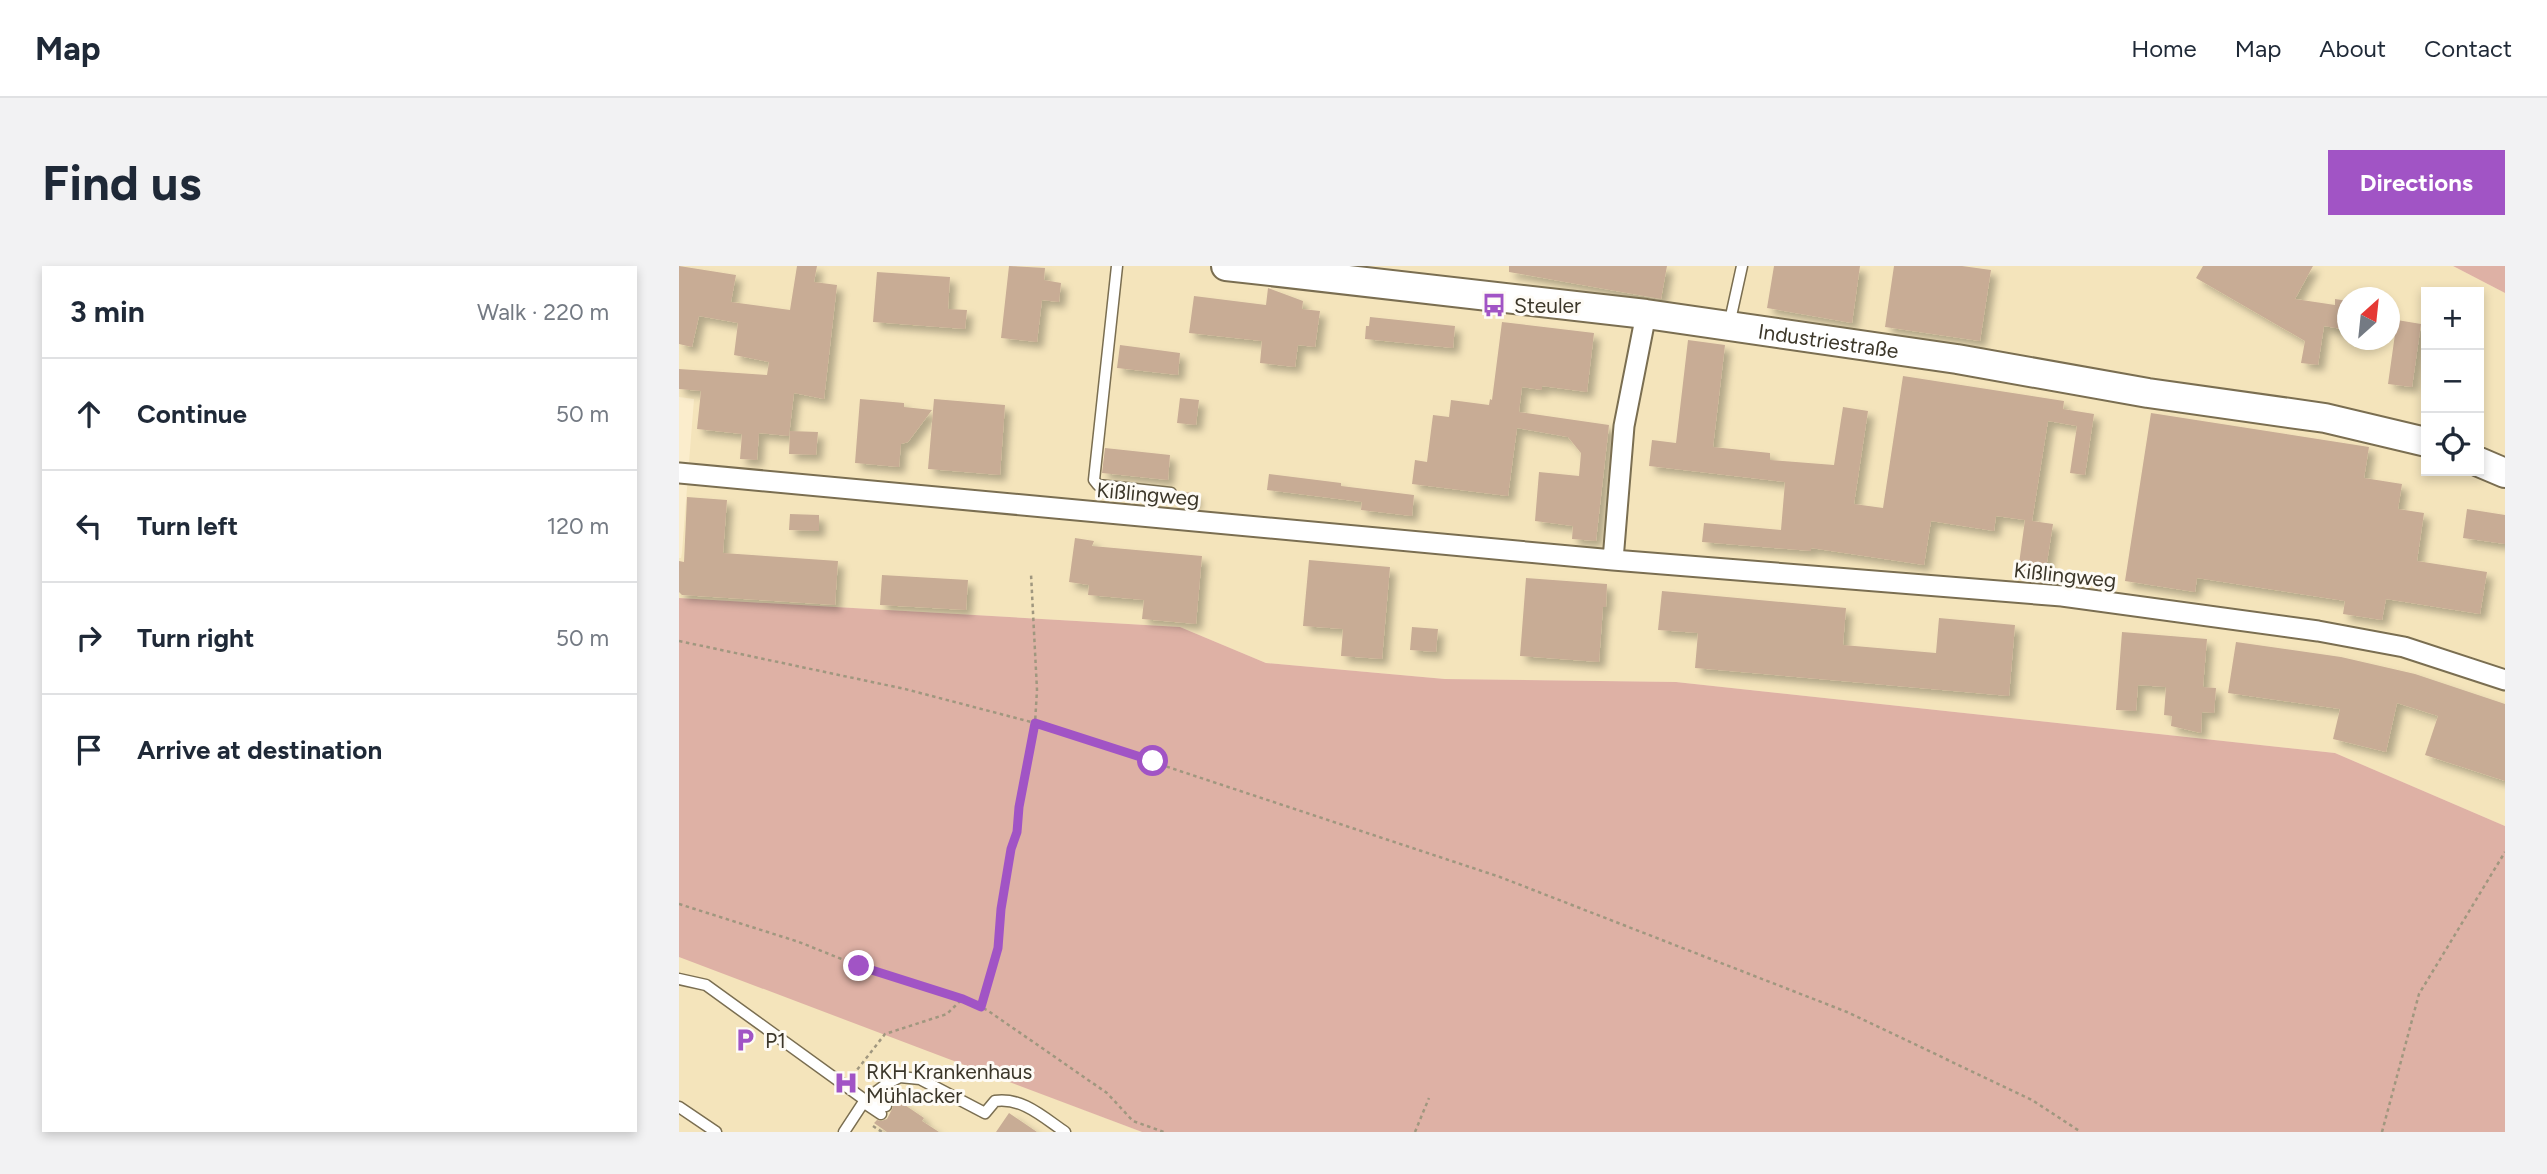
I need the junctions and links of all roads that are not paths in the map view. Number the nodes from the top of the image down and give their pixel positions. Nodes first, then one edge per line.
1 (1117, 266) edge
2 (1226, 266) edge
3 (1742, 266) edge
4 (1646, 314) junction
5 (1728, 325) junction
6 (2421, 441) edge
7 (2484, 464) edge
8 (679, 473) edge
9 (2505, 473) edge
10 (1171, 493) dead end
11 (1613, 560) junction
12 (2505, 680) edge
13 (679, 979) edge
14 (866, 1099) junction
15 (679, 1107) edge
16 (883, 1110) dead end
17 (716, 1132) edge
18 (844, 1132) edge
19 (1065, 1132) edge

1 - 10 lane
2 - 4 street, Industriestraße
3 - 5 lane
4 - 5 street, Industriestraße
4 - 11 street
5 - 6 street, Industriestraße
7 - 9 street
8 - 11 street, Kißlingweg
11 - 12 street, Kißlingweg
13 - 14 lane
14 - 16 lane
14 - 18 lane
14 - 19 lane
15 - 17 lane

